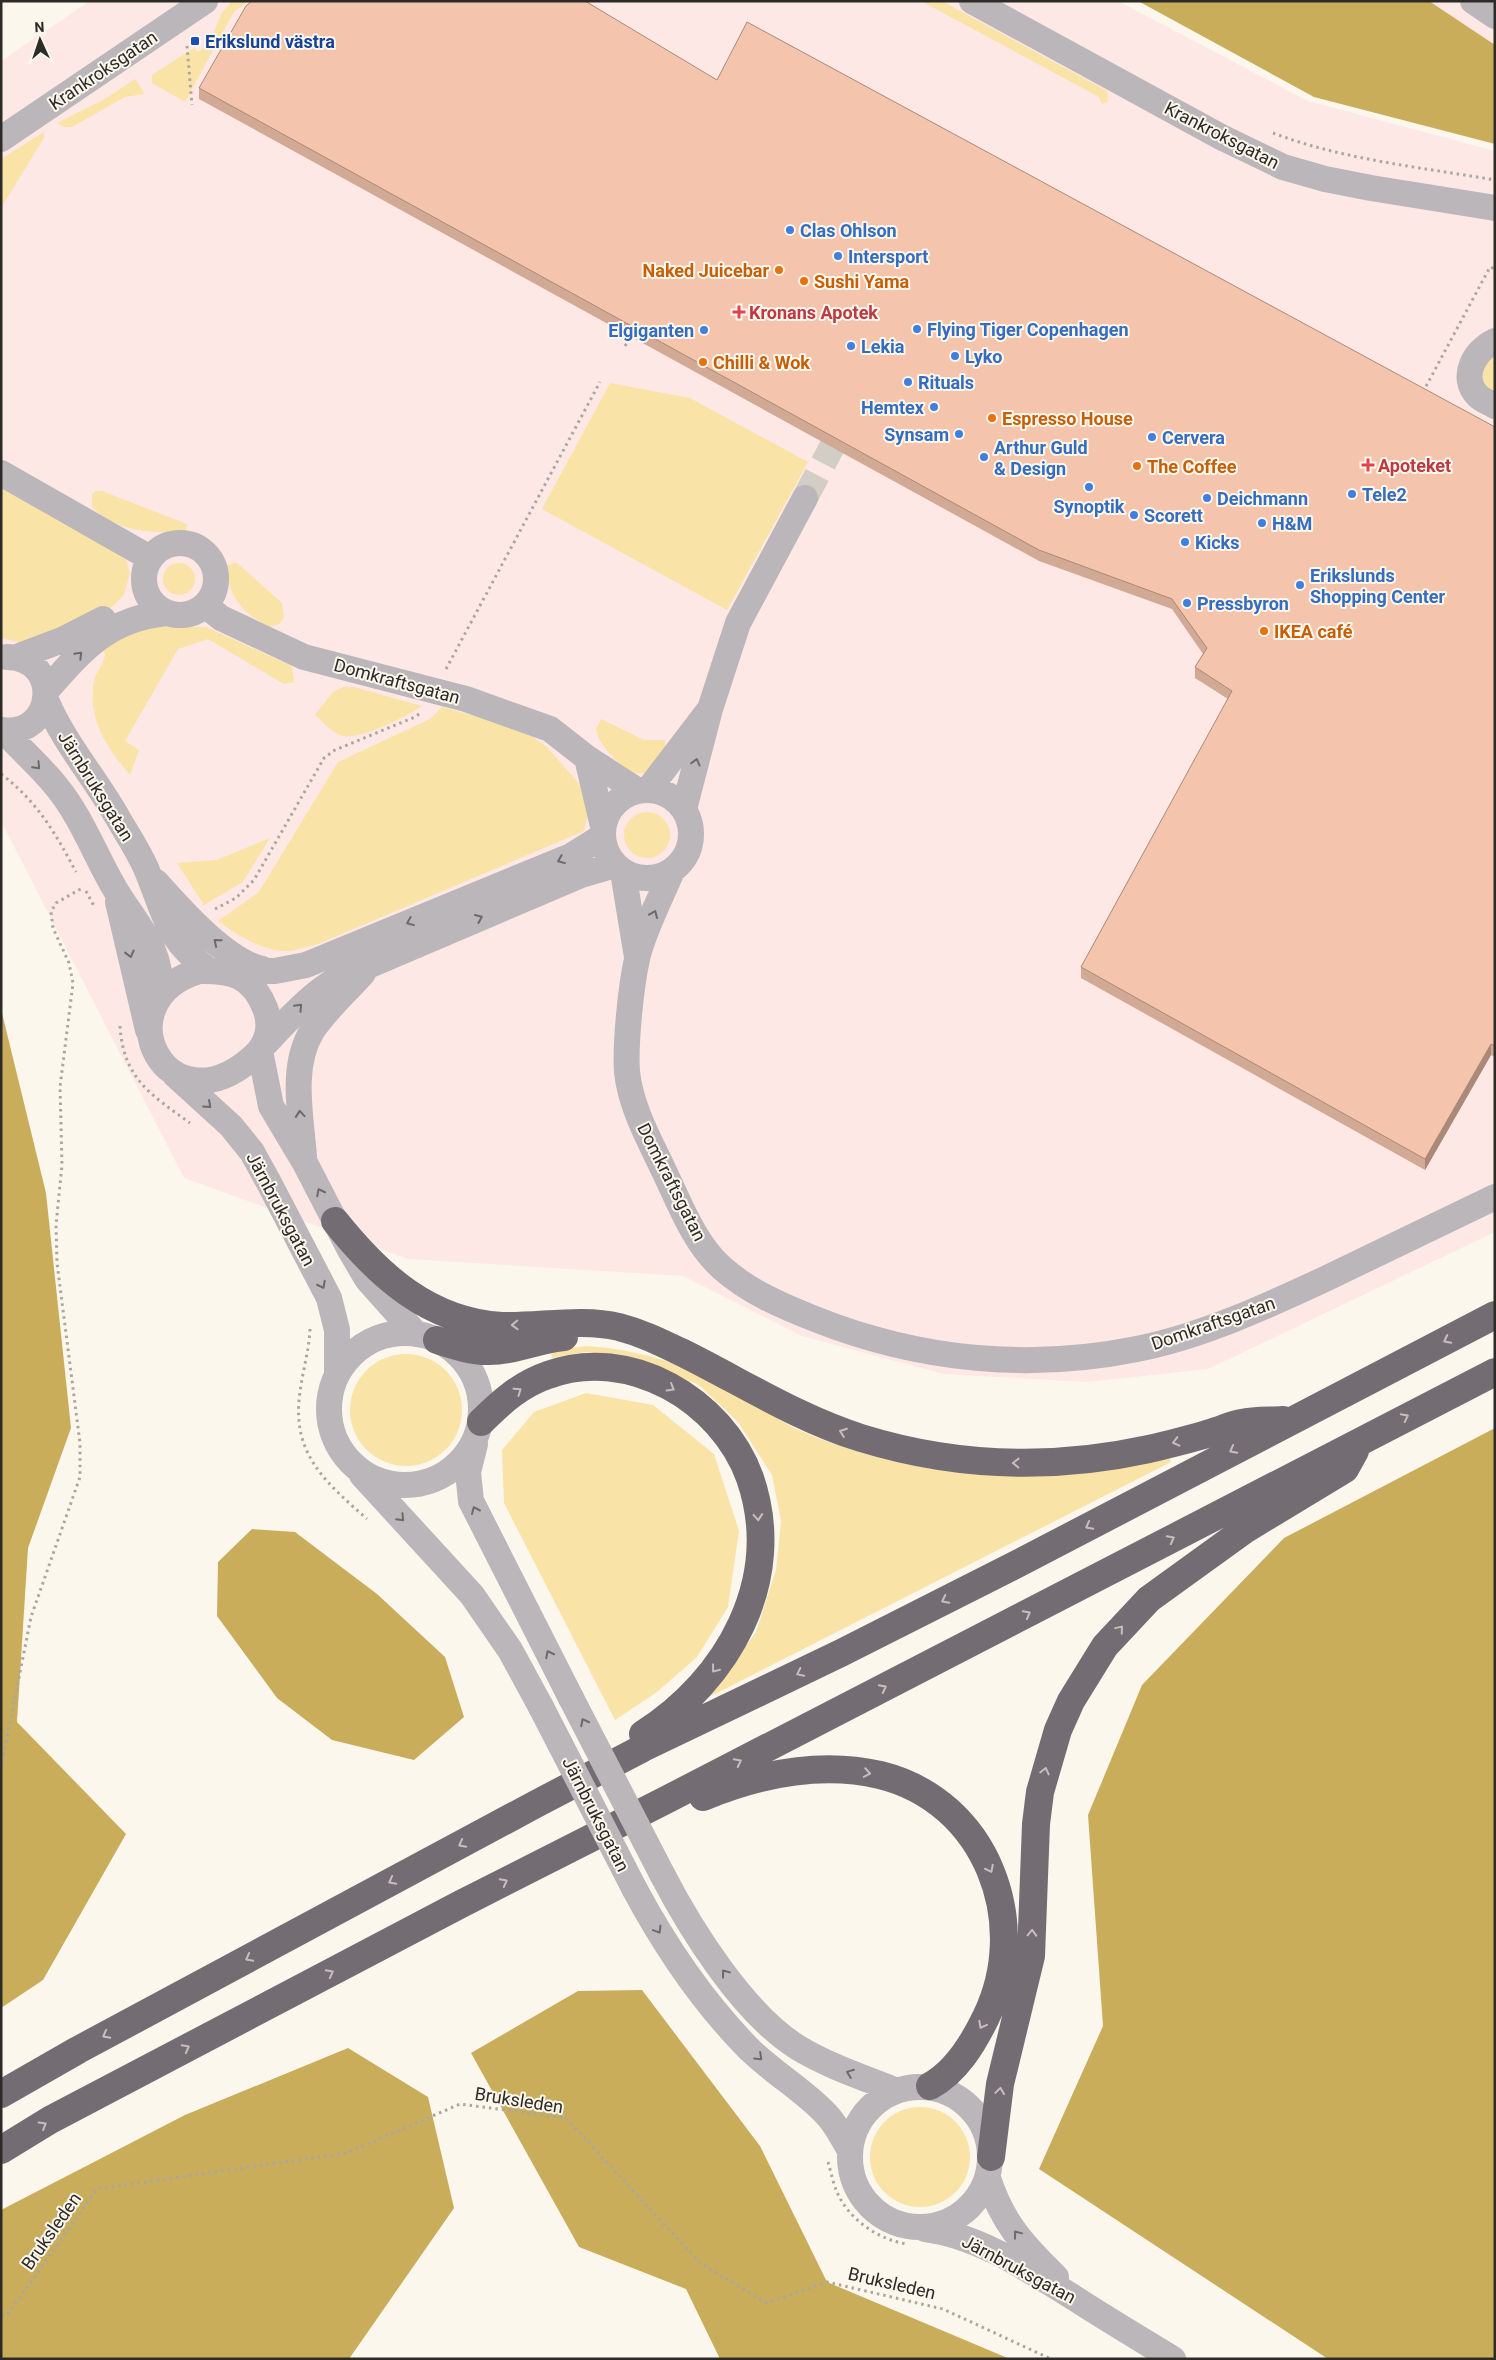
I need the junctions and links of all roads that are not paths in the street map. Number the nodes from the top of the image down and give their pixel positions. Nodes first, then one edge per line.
1 (205, 1) edge
2 (972, 1) edge
3 (1473, 1) edge
4 (1495, 16) edge
5 (1, 139) edge
6 (1494, 208) edge
7 (1495, 341) edge
8 (1495, 406) edge
9 (1, 473) edge
10 (805, 498) tunnel mouth
11 (150, 558) junction
12 (144, 586) junction
13 (205, 605) junction
14 (166, 612) junction
15 (6, 657) edge
16 (46, 695) junction
17 (710, 709) junction
18 (2, 730) edge
19 (587, 758) junction
20 (643, 790) junction
21 (684, 809) junction
22 (603, 831) junction
23 (619, 868) junction
24 (672, 871) junction
25 (148, 872) junction
26 (116, 889) junction
27 (637, 957) junction
28 (370, 965) junction
29 (215, 971) junction
30 (275, 972) junction
31 (161, 996) junction
32 (150, 1038) junction
33 (263, 1047) junction
34 (172, 1072) junction
35 (305, 1162) junction
36 (1495, 1196) edge
37 (335, 1221) junction
38 (1495, 1315) edge
39 (427, 1337) junction
40 (681, 1352) junction
41 (1495, 1372) edge
42 (337, 1374) junction
43 (1292, 1420) junction
44 (478, 1432) junction
45 (1362, 1440) junction
46 (356, 1469) junction
47 (664, 1801) junction
48 (536, 1804) junction
49 (930, 2086) junction
50 (895, 2090) junction
51 (1, 2094) edge
52 (849, 2149) junction
53 (1, 2150) edge
54 (989, 2167) junction
55 (915, 2228) junction
56 (1117, 2325) junction
57 (1173, 2359) edge

1 - 5 street, Krankroksgatan
2 - 6 street, Krankroksgatan
3 - 4 street
7 - 8 street
9 - 11 street
10 - 17 street
11 - 12 street
11 - 13 street
12 - 14 street
12 - 15 street
13 - 14 street
13 - 19 street, Domkraftsgatan
16 -> 14 street
15 - 16 street, Järnbruksgatan
16 - 18 street
16 - 25 street, Järnbruksgatan
17 - 20 street
21 -> 17 street
18 -> 26 street, Järnbruksgatan
19 - 20 street, Domkraftsgatan
19 - 22 street
20 - 21 street
20 - 22 street
21 - 24 street
22 - 23 street
22 -> 30 street
23 - 24 street
23 - 27 street, Domkraftsgatan
28 -> 23 street
27 -> 24 street, Domkraftsgatan
25 - 29 street, Järnbruksgatan
30 -> 25 street, Järnbruksgatan
26 - 31 street, Järnbruksgatan
26 -> 32 street, Järnbruksgatan
27 - 36 street, Domkraftsgatan
33 -> 28 street
35 -> 28 street
29 - 30 street
29 - 31 street
29 - 33 street
31 - 32 street
32 - 34 street
33 - 34 street
33 - 35 street
34 -> 42 street, Järnbruksgatan
37 -> 35 street
37 - 39 street
40 -> 37 highway
38 -> 43 highway
39 - 40 highway
39 - 42 street
39 - 44 street
43 -> 40 highway
45 -> 41 highway
42 - 46 street
43 -> 48 highway
44 - 46 street
44 -> 48 highway
50 -> 44 street, Järnbruksgatan, bridge
47 -> 45 highway
54 -> 45 highway
46 -> 52 street, Järnbruksgatan, bridge
47 -> 49 highway
53 -> 47 highway
48 -> 51 highway
49 - 50 street
49 - 54 street
50 - 52 street
52 - 55 street
54 - 55 street
56 -> 54 street, Järnbruksgatan
55 - 56 street, Järnbruksgatan
56 - 57 street, Järnbruksgatan

